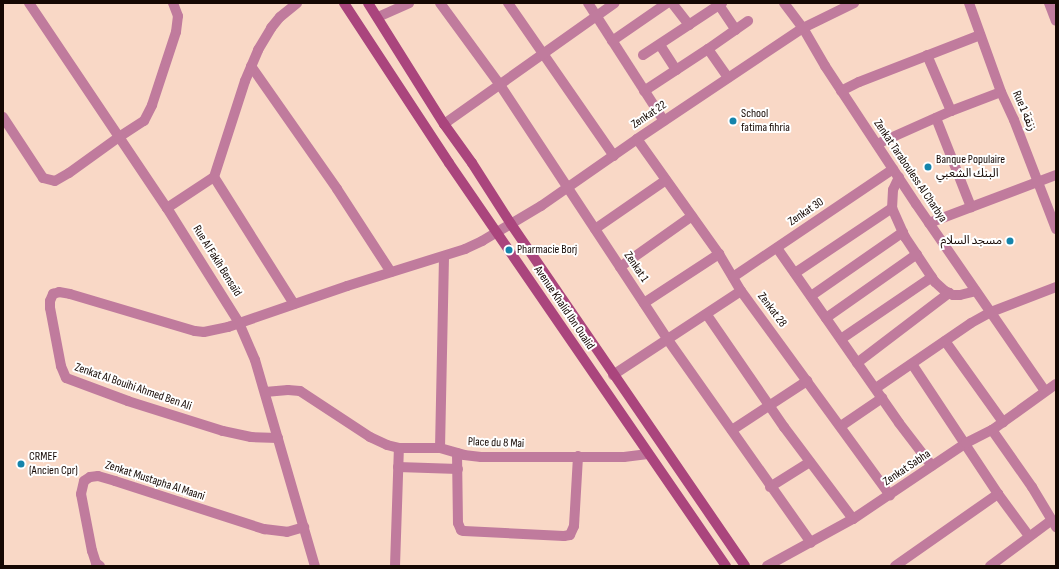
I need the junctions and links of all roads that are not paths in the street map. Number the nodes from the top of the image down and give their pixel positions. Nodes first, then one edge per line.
1 (29, 3) edge
2 (173, 3) edge
3 (297, 3) edge
4 (344, 3) edge
5 (368, 3) edge
6 (408, 3) edge
7 (440, 3) edge
8 (508, 3) edge
9 (588, 3) edge
10 (615, 3) edge
11 (667, 3) edge
12 (672, 3) edge
13 (784, 3) edge
14 (969, 3) edge
15 (1049, 3) edge
16 (721, 4) edge
17 (849, 4) edge
18 (596, 16) junction
19 (378, 17) junction
20 (748, 21) dead end
21 (1056, 21) edge
22 (689, 25) junction
23 (803, 28) junction
24 (736, 30) junction
25 (980, 35) junction
26 (612, 41) junction
27 (660, 45) junction
28 (708, 50) junction
29 (544, 54) junction
30 (644, 55) dead end
31 (927, 56) junction
32 (251, 66) junction
33 (676, 70) junction
34 (728, 78) junction
35 (500, 85) junction
36 (644, 91) junction
37 (842, 91) junction
38 (1001, 92) junction
39 (951, 111) junction
40 (3, 117) edge
41 (936, 118) junction
42 (664, 121) junction
43 (444, 124) junction
44 (119, 137) junction
45 (637, 139) junction
46 (877, 144) junction
47 (614, 156) junction
48 (896, 173) junction
49 (1056, 175) edge
50 (214, 177) junction
51 (666, 180) junction
52 (1038, 183) junction
53 (568, 189) junction
54 (971, 207) junction
55 (167, 208) junction
56 (892, 208) junction
57 (692, 216) junction
58 (929, 223) junction
59 (511, 224) junction
60 (595, 229) junction
61 (1056, 229) edge
62 (496, 232) junction
63 (903, 232) junction
64 (777, 248) junction
65 (718, 254) junction
66 (917, 254) junction
67 (444, 257) junction
68 (620, 267) junction
69 (391, 272) junction
70 (795, 273) junction
71 (932, 276) junction
72 (733, 277) junction
73 (1056, 287) edge
74 (742, 291) junction
75 (976, 291) junction
76 (949, 293) junction
77 (810, 296) junction
78 (644, 302) junction
79 (294, 304) junction
80 (991, 312) junction
81 (707, 315) junction
82 (826, 318) junction
83 (239, 323) junction
84 (841, 339) junction
85 (668, 340) junction
86 (945, 341) junction
87 (857, 363) junction
88 (912, 364) junction
89 (613, 375) junction
90 (807, 381) junction
91 (1056, 384) edge
92 (876, 388) junction
93 (1045, 391) junction
94 (266, 392) junction
95 (882, 398) junction
96 (769, 406) junction
97 (1003, 422) junction
98 (840, 426) junction
99 (732, 430) junction
100 (992, 430) junction
101 (278, 438) junction
102 (966, 443) junction
103 (399, 448) junction
104 (440, 448) junction
105 (457, 453) junction
106 (648, 454) junction
107 (578, 456) junction
108 (810, 462) junction
109 (932, 466) junction
110 (398, 467) junction
111 (458, 469) junction
112 (770, 486) junction
113 (998, 494) junction
114 (890, 495) junction
115 (853, 519) junction
116 (1054, 524) edge
117 (304, 527) junction
118 (1029, 536) junction
119 (811, 543) junction
120 (100, 566) edge
121 (315, 566) edge
122 (396, 566) edge
123 (726, 566) edge
124 (746, 566) edge
125 (767, 566) edge
126 (895, 566) edge
127 (990, 566) edge

1 - 44 street, Rue Al Fakih Bensaïd
2 - 44 street
3 - 32 street
4 - 62 main road, Avenue Khalid Ibn Oualid
5 - 19 main road, Avenue Khalid Ibn Oualid
6 - 19 street
7 - 35 street, Zenkat 1
8 - 29 street
9 - 18 street
10 - 18 street
11 - 26 street
12 - 22 street
13 - 23 street, Zenkat Tarabouless Al Charbya
14 - 25 street, Rue 1 زنقة
15 - 21 street
16 - 22 street
16 - 24 street
17 - 23 street, Zenkat 22
18 - 26 street
18 - 29 street
19 - 43 main road, Avenue Khalid Ibn Oualid
20 - 24 street
22 - 27 street
23 - 34 street, Zenkat 22
23 - 37 street, Zenkat Tarabouless Al Charbya
24 - 28 street
25 - 31 street
25 - 38 street, Rue 1 زنقة
26 - 36 street
27 - 30 street
27 - 33 street
28 - 33 street
28 - 34 street
29 - 35 street
29 - 47 street
31 - 37 street
31 - 39 street
32 - 50 street
32 - 69 street
33 - 36 street
34 - 42 street, Zenkat 22
35 - 43 street
35 - 53 street, Zenkat 1
36 - 42 street
37 - 46 street, Zenkat Tarabouless Al Charbya
38 - 39 street
38 - 52 street, Rue 1 زنقة
39 - 41 street
40 - 44 street
41 - 46 street
41 - 54 street
42 - 45 street, Zenkat 22
43 - 59 main road, Avenue Khalid Ibn Oualid
44 - 55 street, Rue Al Fakih Bensaïd
45 - 47 street, Zenkat 22
45 - 51 street, Zenkat 28
46 - 48 street, Zenkat Tarabouless Al Charbya
47 - 53 street, Zenkat 22
48 - 56 street
48 - 58 street, Zenkat Tarabouless Al Charbya
48 - 64 street, Zenkat 30
49 - 52 street
50 - 55 street
50 - 79 street
51 - 57 street, Zenkat 28
51 - 60 street
52 - 54 street
52 - 61 street, Rue 1 زنقة
53 - 59 street, Zenkat 22
53 - 60 street, Zenkat 1
54 - 58 street
55 - 83 street, Rue Al Fakih Bensaïd
56 - 63 street
56 - 70 street
57 - 65 street, Zenkat 28
57 - 68 street
58 - 75 street, Zenkat Tarabouless Al Charbya
59 - 62 street, Zenkat 22
59 - 89 main road, Avenue Khalid Ibn Oualid
60 - 68 street, Zenkat 1
62 - 67 street, Zenkat 22
62 - 106 main road, Avenue Khalid Ibn Oualid
63 - 66 street
63 - 77 street
64 - 70 street
64 - 72 street, Zenkat 30
65 - 72 street, Zenkat 28
65 - 78 street
66 - 71 street
66 - 82 street
67 - 69 street, Zenkat 22
67 - 104 street
68 - 78 street, Zenkat 1
69 - 79 street, Zenkat 22
70 - 77 street
71 - 76 street
71 - 84 street
72 - 74 street, Zenkat 28
73 - 80 street
74 - 81 street
74 - 90 street, Zenkat 28
75 - 76 street
75 - 80 street, Zenkat Tarabouless Al Charbya
76 - 87 street
77 - 82 street
78 - 85 street, Zenkat 1
79 - 83 street, Zenkat 22
80 - 86 street
80 - 93 street, Zenkat Tarabouless Al Charbya
81 - 85 street
81 - 96 street
82 - 84 street
83 - 94 street, Rue Al Fakih Bensaïd
83 - 101 street, Zenkat Al Bouihi Ahmed Ben Ali
84 - 87 street
85 - 89 street
85 - 99 street, Zenkat 1
86 - 88 street
86 - 97 street
87 - 92 street
88 - 92 street
88 - 102 street
89 - 124 main road, Avenue Khalid Ibn Oualid
90 - 96 street
90 - 98 street, Zenkat 28
91 - 93 street, Zenkat Sabha
92 - 95 street
93 - 97 street, Zenkat Sabha
94 - 101 street, Rue Al Fakih Bensaïd
94 - 103 street, Place du 8 Mai
95 - 98 street
95 - 109 street
96 - 99 street
96 - 108 street
97 - 100 street, Zenkat Sabha
98 - 114 street, Zenkat 28
99 - 112 street, Zenkat 1
100 - 102 street, Zenkat Sabha
100 - 116 street
101 - 117 street, Rue Al Fakih Bensaïd
102 - 109 street, Zenkat Sabha
102 - 113 street
103 - 104 street, Place du 8 Mai
103 - 110 street
104 - 105 street, Place du 8 Mai
105 - 107 street, Place du 8 Mai
105 - 111 street
106 - 107 street, Place du 8 Mai
106 - 123 main road, Avenue Khalid Ibn Oualid
107 - 111 street
108 - 112 street
108 - 115 street
109 - 114 street, Zenkat Sabha
110 - 111 street
110 - 122 street
112 - 119 street, Zenkat 1
113 - 118 street
113 - 126 street
114 - 115 street, Zenkat Sabha
115 - 119 street, Zenkat Sabha
116 - 118 street
117 - 120 street, Zenkat Mustapha Al Maani
117 - 121 street, Rue Al Fakih Bensaïd
118 - 127 street
119 - 125 street, Zenkat Sabha

